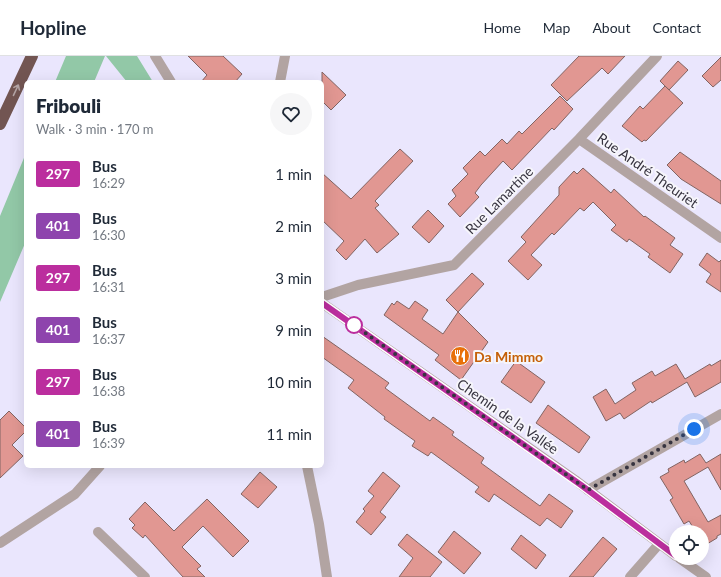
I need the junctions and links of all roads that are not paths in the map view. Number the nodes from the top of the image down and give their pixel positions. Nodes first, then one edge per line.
1 (32, 56) edge
2 (155, 56) edge
3 (285, 56) edge
4 (657, 56) edge
5 (170, 80) edge
6 (280, 80) edge
7 (0, 124) edge
8 (579, 139) junction
9 (721, 238) edge
10 (324, 296) edge
11 (324, 304) edge
12 (721, 414) edge
13 (98, 468) edge
14 (307, 468) edge
15 (588, 490) junction
16 (98, 532) dead end
17 (0, 543) edge
18 (659, 544) junction
19 (669, 551) edge
20 (689, 565) edge
21 (145, 577) edge
22 (327, 577) edge
23 (630, 577) edge
24 (706, 577) edge

7 -> 1 highway
2 - 5 street
3 - 6 street
4 - 8 street, Rue Lamartine
8 - 9 street, Rue André Theuriet
8 - 10 street, Rue Lamartine
11 - 15 street, Chemin de la Vallée
12 - 15 street
13 - 17 street
14 - 22 street
15 - 18 street, Chemin de la Vallée
16 - 21 street
18 - 19 street, Chemin de la Vallée
18 - 23 street
20 - 24 street

